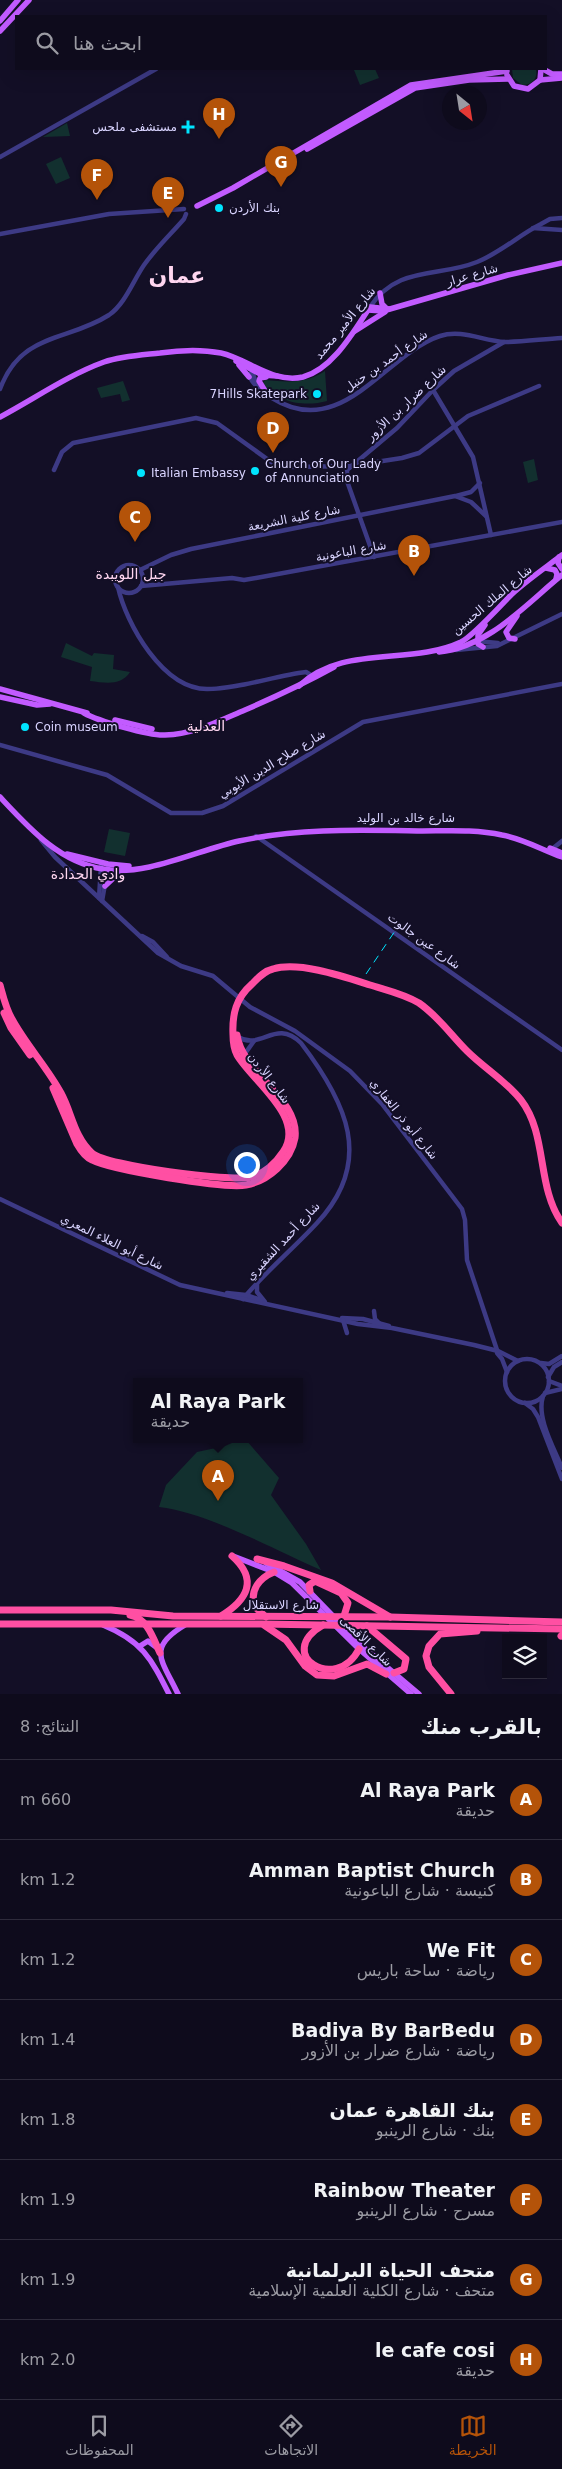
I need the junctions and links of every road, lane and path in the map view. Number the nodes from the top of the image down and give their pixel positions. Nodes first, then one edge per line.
1 (18, 0) edge
2 (29, 0) edge
3 (0, 22) edge
4 (0, 31) edge
5 (154, 70) edge
6 (507, 70) edge
7 (542, 70) edge
8 (543, 70) edge
9 (562, 74) edge
10 (562, 78) edge
11 (508, 79) junction
12 (540, 80) junction
13 (0, 157) edge
14 (562, 218) edge
15 (532, 228) junction
16 (562, 230) edge
17 (0, 234) edge
18 (562, 263) edge
19 (380, 293) junction
20 (369, 308) junction
21 (388, 309) junction
22 (353, 332) junction
23 (562, 338) edge
24 (504, 342) junction
25 (231, 356) junction
26 (251, 370) junction
27 (278, 376) junction
28 (270, 377) junction
29 (539, 386) dead end
30 (0, 389) edge
31 (433, 390) junction
32 (267, 394) junction
33 (0, 418) edge
34 (455, 425) junction
35 (362, 458) junction
36 (365, 464) junction
37 (350, 466) junction
38 (54, 470) dead end
39 (480, 483) junction
40 (455, 496) junction
41 (359, 515) junction
42 (486, 516) junction
43 (562, 522) edge
44 (491, 536) junction
45 (561, 556) edge
46 (374, 557) junction
47 (546, 568) junction
48 (562, 569) edge
49 (140, 570) junction
50 (562, 575) edge
51 (555, 581) junction
52 (141, 586) junction
53 (118, 587) junction
54 (130, 592) junction
55 (122, 602) junction
56 (527, 606) junction
57 (497, 610) junction
58 (562, 614) edge
59 (515, 639) junction
60 (464, 641) junction
61 (478, 641) junction
62 (507, 642) junction
63 (483, 648) junction
64 (454, 650) junction
65 (428, 652) junction
66 (342, 663) junction
67 (309, 676) junction
68 (562, 684) edge
69 (1, 693) edge
70 (0, 745) edge
71 (0, 798) edge
72 (266, 836) junction
73 (258, 838) junction
74 (41, 839) junction
75 (562, 841) edge
76 (274, 849) junction
77 (552, 849) junction
78 (562, 853) edge
79 (562, 857) edge
80 (154, 864) junction
81 (104, 866) junction
82 (122, 870) junction
83 (105, 886) junction
84 (101, 899) junction
85 (359, 983) junction
86 (0, 985) edge
87 (368, 986) junction
88 (0, 1001) edge
89 (237, 1036) junction
90 (254, 1041) junction
91 (562, 1050) edge
92 (244, 1055) junction
93 (183, 1176) junction
94 (0, 1199) edge
95 (562, 1222) edge
96 (562, 1227) edge
97 (257, 1282) junction
98 (245, 1297) junction
99 (264, 1302) junction
100 (374, 1311) dead end
101 (342, 1319) junction
102 (379, 1323) junction
103 (392, 1328) junction
104 (347, 1333) dead end
105 (497, 1351) junction
106 (562, 1356) edge
107 (518, 1361) junction
108 (537, 1362) junction
109 (562, 1362) edge
110 (507, 1372) junction
111 (548, 1379) junction
112 (562, 1388) edge
113 (545, 1394) junction
114 (525, 1403) junction
115 (562, 1468) edge
116 (562, 1479) edge
117 (232, 1556) joint
118 (257, 1559) joint
119 (274, 1572) junction
120 (310, 1591) junction
121 (321, 1607) junction
122 (0, 1610) edge
123 (124, 1611) junction
124 (220, 1616) junction
125 (344, 1616) junction
126 (267, 1617) junction
127 (390, 1617) junction
128 (562, 1622) edge
129 (0, 1624) edge
130 (101, 1624) junction
131 (146, 1624) junction
132 (186, 1624) junction
133 (262, 1624) junction
134 (323, 1625) junction
135 (367, 1626) junction
136 (504, 1627) junction
137 (562, 1629) edge
138 (351, 1637) junction
139 (140, 1646) junction
140 (358, 1648) junction
141 (160, 1653) junction
142 (390, 1674) junction
143 (169, 1694) edge
144 (178, 1694) edge
145 (411, 1694) edge
146 (419, 1694) edge
147 (450, 1694) edge

1 - 3 main road
2 - 4 main road
5 - 13 street
6 - 11 main road
6 - 11 main road
7 - 12 main road
8 - 9 main road
10 - 12 main road
11 - 12 main road
14 - 15 street, شارع الأمير محمد
15 - 16 street
15 - 19 street, شارع الأمير محمد
17 - 30 street
18 - 21 main road, شارع عرار
19 - 20 street, شارع الأمير محمد
19 - 21 main road
20 - 21 main road, شارع عرار
20 - 22 main road, شارع الأمير محمد
21 - 22 main road
22 - 27 main road, شارع الأمير محمد
23 - 24 street, شارع أحمد بن حنبل
24 - 31 street, شارع ضرار بن الأزور
24 - 32 street, شارع أحمد بن حنبل
25 - 26 main road, شارع الأمير محمد
25 - 26 main road, شارع الأمير محمد
25 - 33 main road, شارع الأمير محمد
26 - 27 main road, شارع الأمير محمد
26 - 28 main road, شارع الأمير محمد
26 - 32 street, شارع أحمد بن حنبل
27 - 28 main road, شارع الأمير محمد
28 - 32 main road
29 - 34 street
31 - 34 street
31 - 35 street, شارع ضرار بن الأزور
34 - 36 street
34 - 39 street
35 - 36 street
35 - 37 street, شارع ضرار بن الأزور
36 - 37 street
37 - 38 street
37 - 41 street
39 - 40 street, شارع كلية الشريعة
39 - 42 street
40 - 41 street, شارع كلية الشريعة
40 - 42 street
41 - 46 street
41 - 49 street, شارع كلية الشريعة
42 - 44 street
43 - 44 street, شارع الباعونية
44 - 46 street, شارع الباعونية
45 - 47 main road, شارع الملك الحسين
45 - 48 main road
46 - 52 street, شارع الباعونية
47 - 51 main road
47 - 57 main road, شارع الملك الحسين
49 - 52 street
49 - 53 street
50 - 51 main road
51 - 56 main road
52 - 54 street
53 - 54 street
53 - 55 street
54 - 55 street
55 - 67 street
56 - 59 main road
56 - 61 main road
57 - 60 main road, شارع الملك الحسين
57 - 61 main road
58 - 59 street
59 - 62 street
60 - 61 street
60 - 65 main road, شارع الملك الحسين
61 - 62 street
61 - 63 main road
61 - 64 main road
62 - 63 street
63 - 64 street
64 - 65 main road
65 - 66 main road, شارع الملك الحسين
66 - 67 main road, شارع الملك الحسين
66 - 67 main road, شارع الملك الحسين
67 - 69 main road, شارع الملك الحسين
68 - 70 street, شارع صلاح الدين الأيوبي
71 - 74 main road, شارع خالد بن الوليد
72 - 73 main road, شارع خالد بن الوليد
72 - 76 street, شارع عين جالوت
72 - 77 main road, شارع خالد بن الوليد
72 - 79 main road, شارع خالد بن الوليد
73 - 76 street, شارع عين جالوت
73 - 80 main road, شارع خالد بن الوليد
74 - 81 main road, شارع خالد بن الوليد
74 - 84 street, شارع أبو ذر الغفاري
75 - 77 street
76 - 91 street, شارع عين جالوت
77 - 78 main road, شارع خالد بن الوليد
80 - 81 main road, شارع خالد بن الوليد
80 - 82 main road, شارع خالد بن الوليد
81 - 82 main road, شارع خالد بن الوليد
81 - 83 street
81 - 84 street
82 - 83 main road
83 - 84 street
84 - 105 street, شارع أبو ذر الغفاري
85 - 87 highway, شارع الأردن
85 - 89 highway, شارع الأردن
85 - 93 highway, شارع الأردن
86 - 93 highway, شارع الأردن
87 - 95 highway, شارع الأردن
87 - 96 highway, شارع الأردن
88 - 93 highway, شارع الأردن
89 - 90 street
89 - 92 highway, شارع الأردن
90 - 92 street
90 - 97 street, شارع أحمد الشقيري
92 - 93 highway, شارع الأردن
94 - 98 street, شارع أبو العلاء المعري
97 - 98 street, شارع أحمد الشقيري
97 - 99 street
98 - 99 street, شارع أبو العلاء المعري
99 - 101 street, شارع أبو العلاء المعري
100 - 102 street
101 - 102 street, شارع أبو العلاء المعري
101 - 103 street, شارع أبو العلاء المعري
101 - 104 street
102 - 103 street, شارع أبو العلاء المعري
103 - 105 street, شارع أبو العلاء المعري
105 - 107 street, شارع أبو العلاء المعري
105 - 110 street, شارع أبو ذر الغفاري
106 - 108 street
107 - 108 street
107 - 110 street
108 - 111 street
109 - 111 street
110 - 114 street
111 - 112 street
111 - 113 street
112 - 113 street
113 - 114 street
113 - 115 street
114 - 116 street
117 - 119 main road, شارع الأقصى
117 - 124 highway
118 - 120 main road, شارع الأقصى
118 - 127 highway
119 - 121 main road, شارع الأقصى
119 - 126 highway
120 - 121 main road, شارع الأقصى
120 - 125 highway
121 - 138 main road, شارع الأقصى
122 - 123 highway, شارع الاستقلال
123 - 124 highway, شارع الاستقلال
123 - 131 highway
124 - 126 highway, شارع الاستقلال
125 - 126 highway, شارع الاستقلال
125 - 127 highway, شارع الاستقلال
127 - 128 highway, شارع الاستقلال
129 - 130 highway, شارع الاستقلال
130 - 131 highway, شارع الاستقلال
130 - 139 main road
131 - 132 highway, شارع الاستقلال
131 - 141 highway
132 - 133 highway, شارع الاستقلال
132 - 141 main road
133 - 134 highway, شارع الاستقلال
133 - 142 highway
134 - 135 highway, شارع الاستقلال
134 - 140 highway
135 - 136 highway, شارع الاستقلال
135 - 142 highway
136 - 137 highway, شارع الاستقلال
136 - 147 highway
138 - 140 main road, شارع الأقصى
138 - 142 main road, شارع الأقصى
139 - 141 main road
139 - 143 main road
140 - 142 main road, شارع الأقصى
141 - 144 main road
142 - 145 main road, شارع الأقصى
142 - 146 main road, شارع الأقصى

